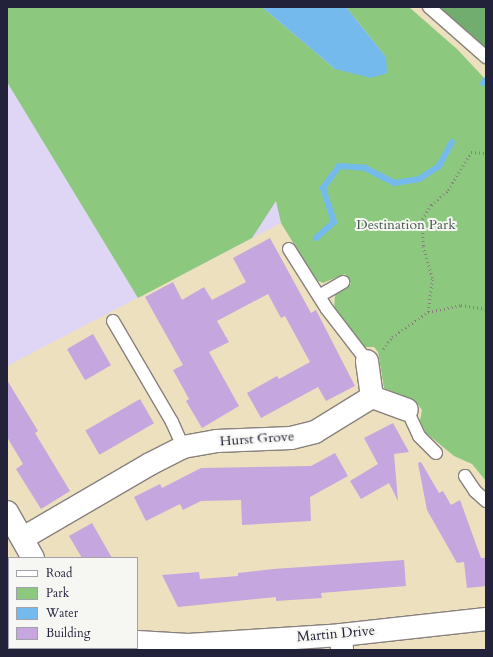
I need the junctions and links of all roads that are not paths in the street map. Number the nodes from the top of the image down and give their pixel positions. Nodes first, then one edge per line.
1 (429, 7) edge
2 (486, 57) edge
3 (289, 249) dead end
4 (343, 282) dead end
5 (319, 296) junction
6 (113, 321) dead end
7 (367, 361) joint
8 (372, 397) junction
9 (407, 410) joint
10 (183, 447) junction
11 (436, 453) dead end
12 (465, 476) dead end
13 (486, 501) edge
14 (7, 512) edge
15 (23, 538) junction
16 (32, 557) edge
17 (486, 619) edge
18 (138, 642) edge
19 (341, 642) edge

1 - 2 lane
3 - 5 lane
4 - 5 lane
5 - 7 lane
6 - 10 lane
7 - 8 street
8 - 9 street
8 - 10 street, Hurst Grove
9 - 11 lane
10 - 15 street, Hurst Grove
12 - 13 lane
14 - 15 street
15 - 16 street
17 - 19 street, Martin Drive
18 - 19 street, Martin Drive

